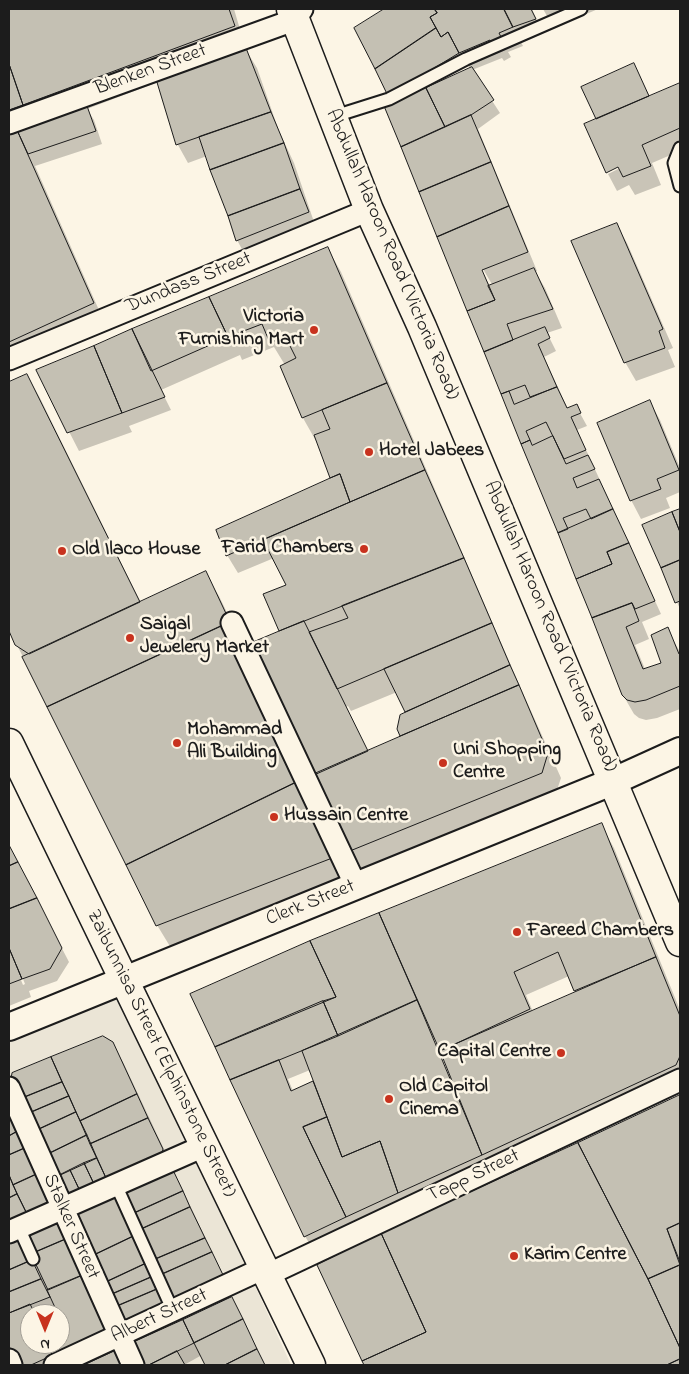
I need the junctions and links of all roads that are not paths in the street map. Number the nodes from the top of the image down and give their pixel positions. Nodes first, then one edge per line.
1 (581, 9) edge
2 (296, 12) edge
3 (332, 117) junction
4 (9, 123) edge
5 (680, 148) edge
6 (680, 186) edge
7 (369, 210) junction
8 (9, 359) edge
9 (232, 623) dead end
10 (9, 743) edge
11 (680, 751) edge
12 (614, 781) junction
13 (356, 886) junction
14 (680, 942) edge
15 (124, 980) junction
16 (9, 1027) edge
17 (680, 1080) edge
18 (9, 1088) edge
19 (204, 1146) junction
20 (116, 1185) junction
21 (62, 1209) junction
22 (14, 1230) edge
23 (33, 1259) dead end
24 (266, 1272) junction
25 (173, 1311) junction
26 (119, 1336) junction
27 (9, 1360) edge
28 (77, 1360) edge
29 (11, 1365) edge
30 (55, 1365) edge
31 (132, 1365) edge
32 (311, 1365) edge

1 - 3 lane
2 - 3 main road, Abdullah Haroon Road (Victoria Road)
2 - 4 street, Blenken Street
3 - 7 main road, Abdullah Haroon Road (Victoria Road)
5 - 6 lane
7 - 8 street, Dundass Street
7 - 12 main road, Abdullah Haroon Road (Victoria Road)
9 - 13 street
10 - 15 main road, Zaibunnisa Street (Elphinstone Street)
11 - 12 street, Clerk Street
12 - 13 street, Clerk Street
12 - 14 main road, Abdullah Haroon Road (Victoria Road)
13 - 15 street, Clerk Street
15 - 16 street, Clerk Street
15 - 19 main road, Zaibunnisa Street (Elphinstone Street)
17 - 24 street, Tapp Street
18 - 21 street, Stalker Street
19 - 20 street
19 - 24 main road, Zaibunnisa Street (Elphinstone Street)
20 - 21 street
20 - 25 lane
21 - 22 street
21 - 26 street, Stalker Street
22 - 23 lane
24 - 25 street, Albert Street
24 - 32 main road, Zaibunnisa Street (Elphinstone Street)
25 - 26 street, Albert Street
26 - 28 street, Albert Street
26 - 31 street, Stalker Street
27 - 29 street
28 - 30 street, Albert Street

